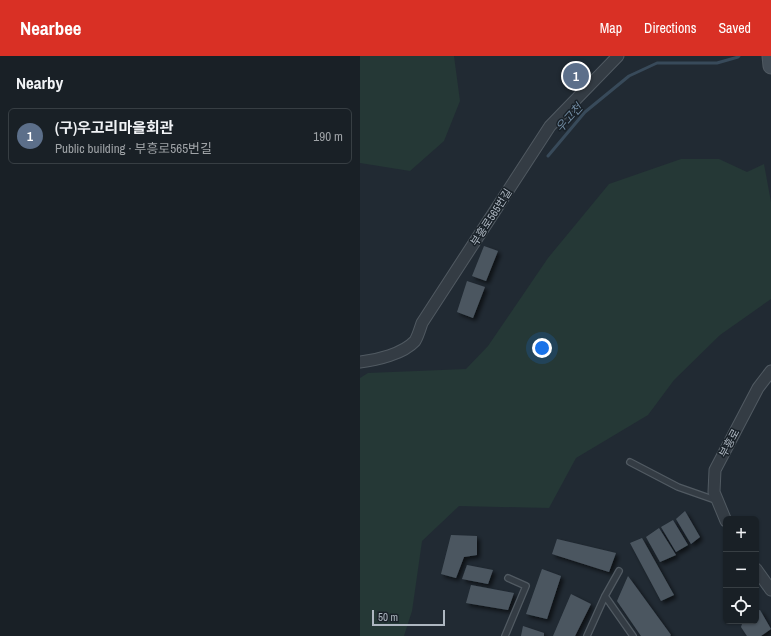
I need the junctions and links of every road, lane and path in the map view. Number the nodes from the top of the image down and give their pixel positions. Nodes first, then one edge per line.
1 (618, 56) edge
2 (770, 56) edge
3 (771, 66) edge
4 (360, 362) edge
5 (771, 371) edge
6 (630, 462) dead end
7 (718, 501) junction
8 (724, 516) edge
9 (619, 572) dead end
10 (759, 573) edge
11 (508, 578) dead end
12 (771, 590) edge
13 (605, 596) junction
14 (505, 636) edge
15 (587, 636) edge
16 (633, 636) edge

1 - 4 street, 부흥로565번길
2 - 3 main road
5 - 7 street, 부흥로
6 - 7 lane
7 - 8 street, 부흥로
9 - 13 lane
10 - 12 street
11 - 14 lane
13 - 15 lane
13 - 16 lane

